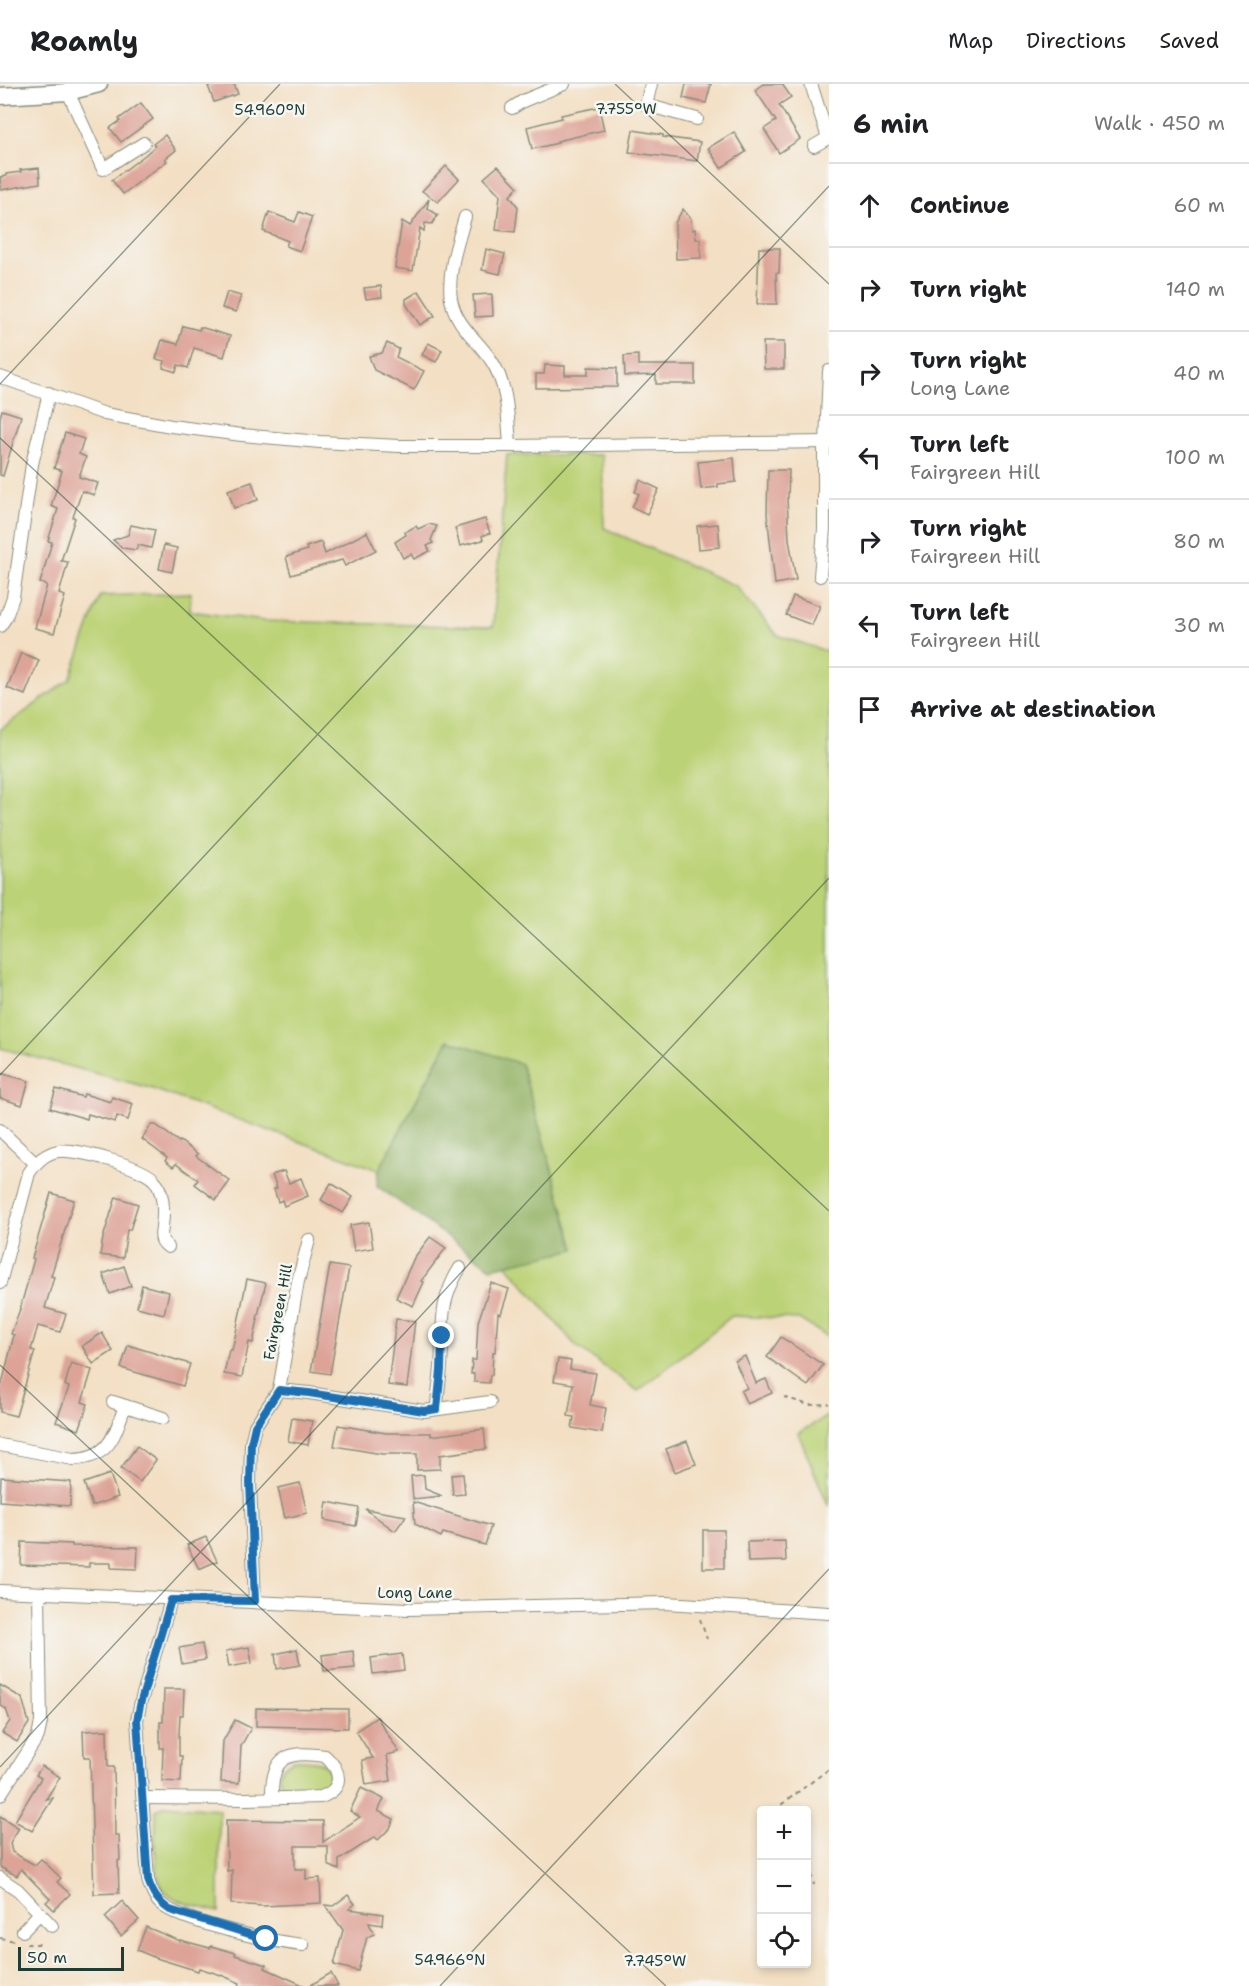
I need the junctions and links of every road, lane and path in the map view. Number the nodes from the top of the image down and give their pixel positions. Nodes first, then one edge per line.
1 (99, 84) edge
2 (564, 84) edge
3 (651, 84) edge
4 (811, 84) edge
5 (68, 92) junction
6 (0, 96) edge
7 (512, 108) dead end
8 (697, 119) dead end
9 (144, 143) dead end
10 (814, 146) dead end
11 (465, 217) dead end
12 (829, 371) edge
13 (0, 377) edge
14 (49, 393) junction
15 (826, 442) edge
16 (510, 446) junction
17 (820, 576) dead end
18 (0, 626) edge
19 (0, 1130) edge
20 (35, 1163) junction
21 (309, 1240) dead end
22 (168, 1247) dead end
23 (460, 1268) dead end
24 (0, 1283) edge
25 (279, 1390) junction
26 (784, 1397) dead end
27 (490, 1402) dead end
28 (829, 1404) edge
29 (437, 1409) junction
30 (163, 1418) dead end
31 (0, 1445) edge
32 (0, 1591) edge
33 (39, 1593) junction
34 (171, 1600) junction
35 (255, 1601) junction
36 (694, 1605) junction
37 (829, 1613) edge
38 (706, 1639) dead end
39 (829, 1769) edge
40 (0, 1795) edge
41 (143, 1798) junction
42 (272, 1798) junction
43 (779, 1806) edge
44 (811, 1872) edge
45 (0, 1878) edge
46 (814, 1886) dead end
47 (40, 1913) junction
48 (52, 1926) dead end
49 (23, 1931) dead end
50 (303, 1945) dead end

1 - 5 street
2 - 7 street
3 - 8 street
4 - 10 street
5 - 6 street
5 - 9 street
11 - 16 street
12 - 15 street
13 - 14 street
14 - 16 street
14 - 18 street
15 - 16 street
15 - 17 street
19 - 20 street
20 - 22 street
20 - 24 street
21 - 25 street, Fairgreen Hill
23 - 29 street
25 - 29 street
25 - 35 street, Fairgreen Hill
26 - 28 path
27 - 29 street
30 - 31 street
32 - 33 street, Long Lane
33 - 34 street, Long Lane
33 - 40 street
34 - 35 street, Long Lane
34 - 41 street
35 - 36 street, Long Lane
36 - 37 street, Long Lane
36 - 38 path
39 - 43 path
41 - 42 street
41 - 50 street
42 - 42 street
44 - 46 path
45 - 47 street
47 - 48 street
47 - 49 street

